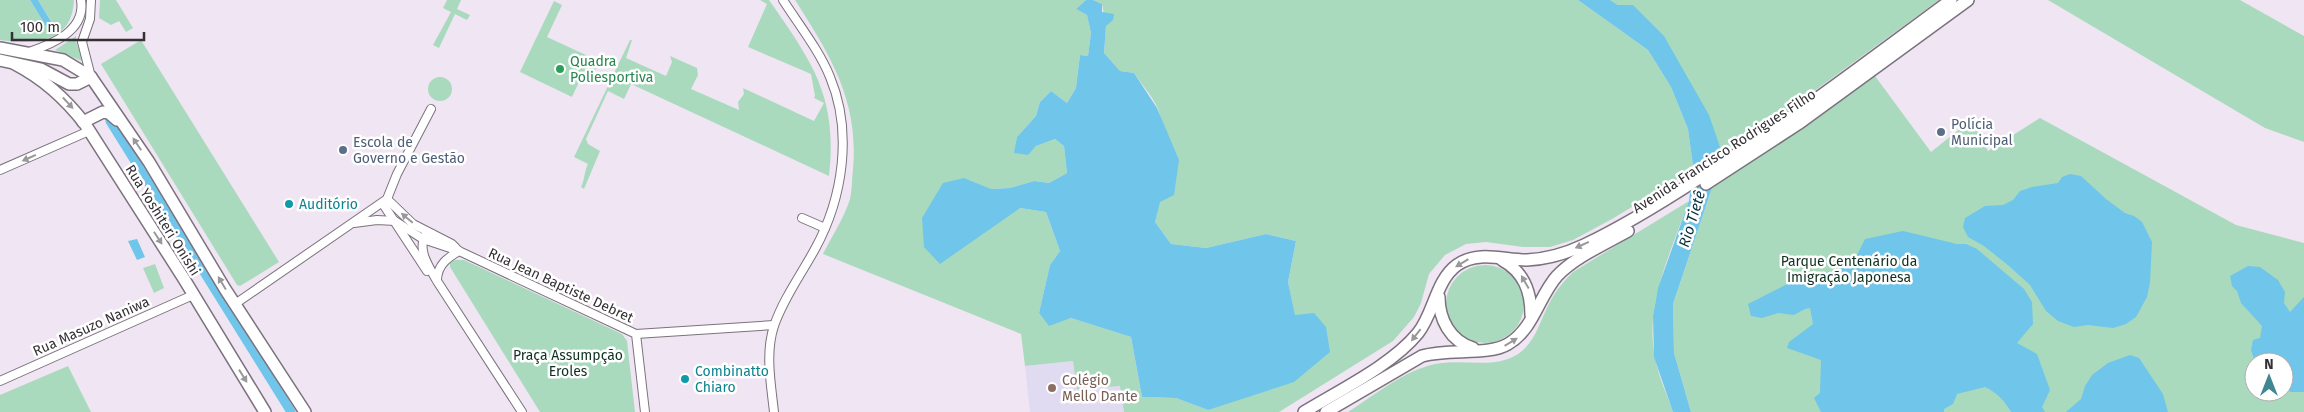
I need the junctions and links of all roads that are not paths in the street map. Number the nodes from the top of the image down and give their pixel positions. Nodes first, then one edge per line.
1 (82, 0) edge
2 (92, 0) edge
3 (783, 0) edge
4 (1951, 0) edge
5 (1968, 0) edge
6 (0, 48) edge
7 (29, 52) junction
8 (0, 60) edge
9 (15, 64) junction
10 (91, 77) junction
11 (431, 109) dead end
12 (86, 126) junction
13 (126, 128) junction
14 (1737, 160) junction
15 (0, 170) edge
16 (1672, 200) junction
17 (385, 201) junction
18 (802, 218) dead end
19 (395, 221) junction
20 (354, 223) junction
21 (825, 228) junction
22 (432, 234) junction
23 (423, 239) junction
24 (459, 251) junction
25 (1499, 258) junction
26 (437, 281) junction
27 (1439, 292) junction
28 (193, 295) junction
29 (235, 304) junction
30 (1531, 317) junction
31 (774, 325) junction
32 (636, 334) junction
33 (1480, 350) junction
34 (1393, 371) junction
35 (0, 381) edge
36 (265, 412) edge
37 (305, 412) edge
38 (522, 412) edge
39 (645, 412) edge
40 (774, 412) edge
41 (1304, 412) edge
42 (1326, 412) edge
43 (1336, 412) edge

1 - 7 street
2 - 10 street
3 - 21 street
4 - 14 main road, Avenida Francisco Rodrigues Filho
5 - 14 main road, Avenida Francisco Rodrigues Filho
6 - 7 main road
7 - 10 main road
8 - 9 main road
9 - 10 main road
9 -> 12 main road, Rua Yoshiteri Onishi
10 - 13 main road, Rua Yoshiteri Onishi
11 - 17 street
12 - 13 main road
12 -> 15 street
12 -> 28 main road, Rua Yoshiteri Onishi
29 -> 13 main road, Rua Yoshiteri Onishi
14 - 16 main road, Avenida Francisco Rodrigues Filho
16 -> 25 main road, Avenida Francisco Rodrigues Filho
16 - 30 main road, Avenida Francisco Rodrigues Filho
17 - 19 street, Rua Jean Baptiste Debret
17 - 20 street
22 -> 17 street, Rua Jean Baptiste Debret
18 - 21 street
19 - 20 street
19 - 23 street, Rua Jean Baptiste Debret
19 - 26 street, Rua Jean Baptiste Debret
20 - 29 street
21 - 31 street
22 - 23 street
22 - 24 street, Rua Jean Baptiste Debret
23 - 24 street, Rua Jean Baptiste Debret
23 - 26 street
24 - 26 street
24 - 32 street, Rua Jean Baptiste Debret
25 -> 27 main road, Avenida Francisco Rodrigues Filho
30 -> 25 main road
26 - 38 street
27 - 33 main road
27 -> 41 main road, Avenida Francisco Rodrigues Filho
28 - 35 street, Rua Masuzo Naniwa
28 -> 36 main road, Rua Yoshiteri Onishi
29 - 37 main road, Rua Yoshiteri Onishi
33 -> 30 main road, Avenida Francisco Rodrigues Filho
31 - 32 street
31 - 40 street
32 - 39 street, Rua Jean Baptiste Debret
33 - 34 main road, Avenida Francisco Rodrigues Filho
34 - 42 main road, Avenida Francisco Rodrigues Filho
34 - 43 street

